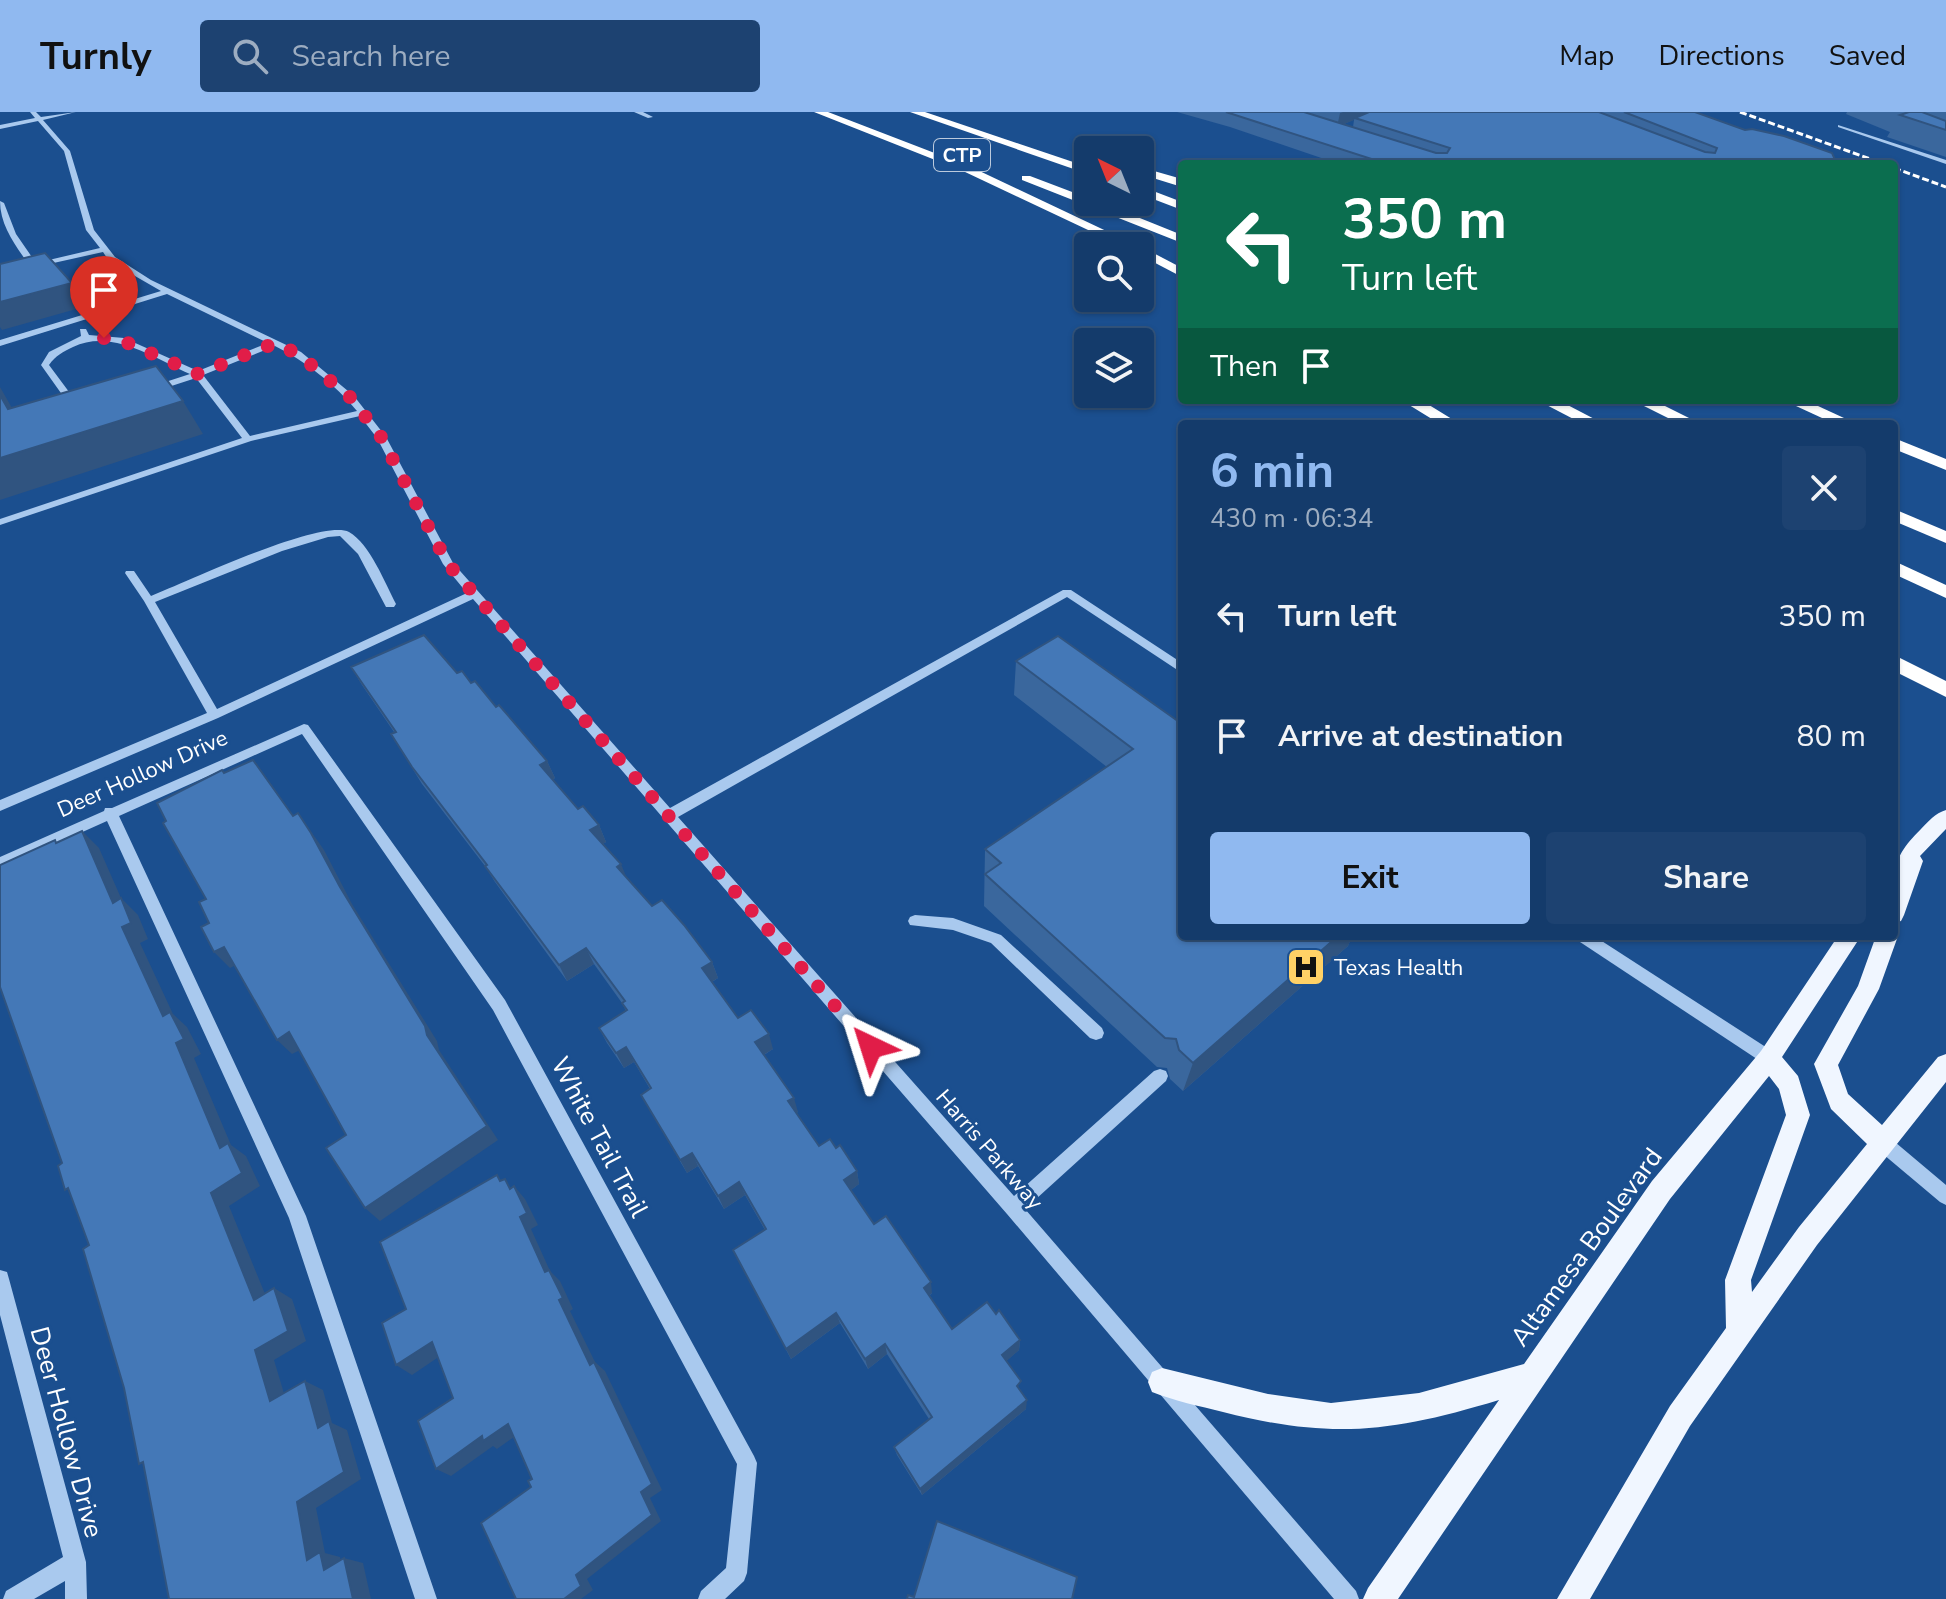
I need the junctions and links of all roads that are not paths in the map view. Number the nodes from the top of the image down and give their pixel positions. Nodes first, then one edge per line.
1 (73, 112) edge
2 (637, 112) edge
3 (819, 112) edge
4 (835, 112) edge
5 (915, 112) edge
6 (924, 112) edge
7 (37, 116) edge
8 (650, 117) dead end
9 (1840, 126) dead end
10 (0, 127) edge
11 (1073, 152) dead end
12 (1946, 162) edge
13 (992, 166) dead end
14 (1074, 166) edge
15 (1015, 174) dead end
16 (1154, 174) edge
17 (1178, 182) edge
18 (1154, 195) edge
19 (1074, 196) edge
20 (1178, 204) edge
21 (1, 206) edge
22 (1124, 216) edge
23 (1103, 232) edge
24 (1178, 237) edge
25 (105, 249) junction
26 (1154, 258) edge
27 (34, 266) junction
28 (22, 269) edge
29 (1178, 271) edge
30 (167, 292) junction
31 (75, 321) junction
32 (86, 337) junction
33 (0, 343) edge
34 (275, 343) junction
35 (198, 374) junction
36 (145, 392) edge
37 (1416, 404) edge
38 (1554, 404) edge
39 (1649, 404) edge
40 (1801, 404) edge
41 (84, 410) edge
42 (362, 413) junction
43 (1445, 420) edge
44 (1588, 420) edge
45 (1684, 420) edge
46 (1839, 420) edge
47 (248, 439) junction
48 (1898, 445) edge
49 (1946, 465) edge
50 (1898, 516) edge
51 (0, 522) edge
52 (1946, 538) edge
53 (1898, 569) edge
54 (130, 573) dead end
55 (1946, 592) edge
56 (474, 594) junction
57 (149, 601) junction
58 (390, 604) dead end
59 (1898, 664) edge
60 (1178, 666) edge
61 (1946, 690) edge
62 (214, 715) junction
63 (304, 728) joint
64 (0, 806) edge
65 (110, 812) junction
66 (668, 816) junction
67 (1946, 817) edge
68 (1920, 842) junction
69 (0, 863) edge
70 (1898, 871) edge
71 (1898, 904) edge
72 (915, 921) dead end
73 (1588, 940) edge
74 (1847, 940) edge
75 (1886, 940) edge
76 (1096, 1033) dead end
77 (1769, 1058) junction
78 (1946, 1064) edge
79 (1160, 1076) dead end
80 (1883, 1143) junction
81 (1946, 1196) edge
82 (1013, 1208) junction
83 (0, 1279) edge
84 (1740, 1331) junction
85 (1531, 1376) junction
86 (1162, 1382) junction
87 (75, 1562) junction
88 (14, 1599) edge
89 (76, 1599) edge
90 (426, 1599) edge
91 (709, 1599) edge
92 (1348, 1599) edge
93 (1379, 1599) edge
94 (1573, 1599) edge

1 - 7 street
2 - 8 street
3 - 23 highway
4 - 13 highway, CTP
5 - 14 highway, CTP
6 - 11 highway
7 - 10 street
7 - 25 street, Harris Parkway
9 - 12 street
15 - 19 highway, CTP
16 - 17 highway
18 - 20 highway
21 - 27 street
22 - 24 highway, CTP
25 - 27 street
25 - 30 street, Harris Parkway
26 - 29 highway
27 - 28 street
30 - 31 street
30 - 34 street, Harris Parkway
31 - 32 street
31 - 33 street
32 - 35 street
32 - 41 street
34 - 35 street
34 - 42 street, Harris Parkway
35 - 36 street
35 - 47 street
37 - 43 highway
38 - 44 highway
39 - 45 highway
40 - 46 highway
42 - 47 street
42 - 56 street, Harris Parkway
47 - 51 street
48 - 49 highway
50 - 52 highway
53 - 55 highway
54 - 57 street
56 - 62 street
56 - 66 street, Harris Parkway
57 - 58 street
57 - 62 street
59 - 61 highway
60 - 66 street
62 - 64 street
63 - 65 street, Deer Hollow Drive
63 - 91 street, White Tail Trail
65 - 69 street, Deer Hollow Drive
65 - 90 street
66 - 82 street, Harris Parkway
67 - 68 main road
68 - 70 main road
68 - 71 main road
72 - 76 street
73 - 77 street
74 - 77 main road, Altamesa Boulevard
75 - 80 main road
77 - 84 main road
77 - 85 main road, Altamesa Boulevard
78 - 80 main road
79 - 82 street
80 - 81 street
80 - 84 main road
82 - 86 street, Harris Parkway
83 - 87 street, Deer Hollow Drive
84 - 94 main road
85 - 86 main road
85 - 93 main road, Altamesa Boulevard
86 - 92 street, Harris Parkway
87 - 88 street
87 - 89 street, Deer Hollow Drive

